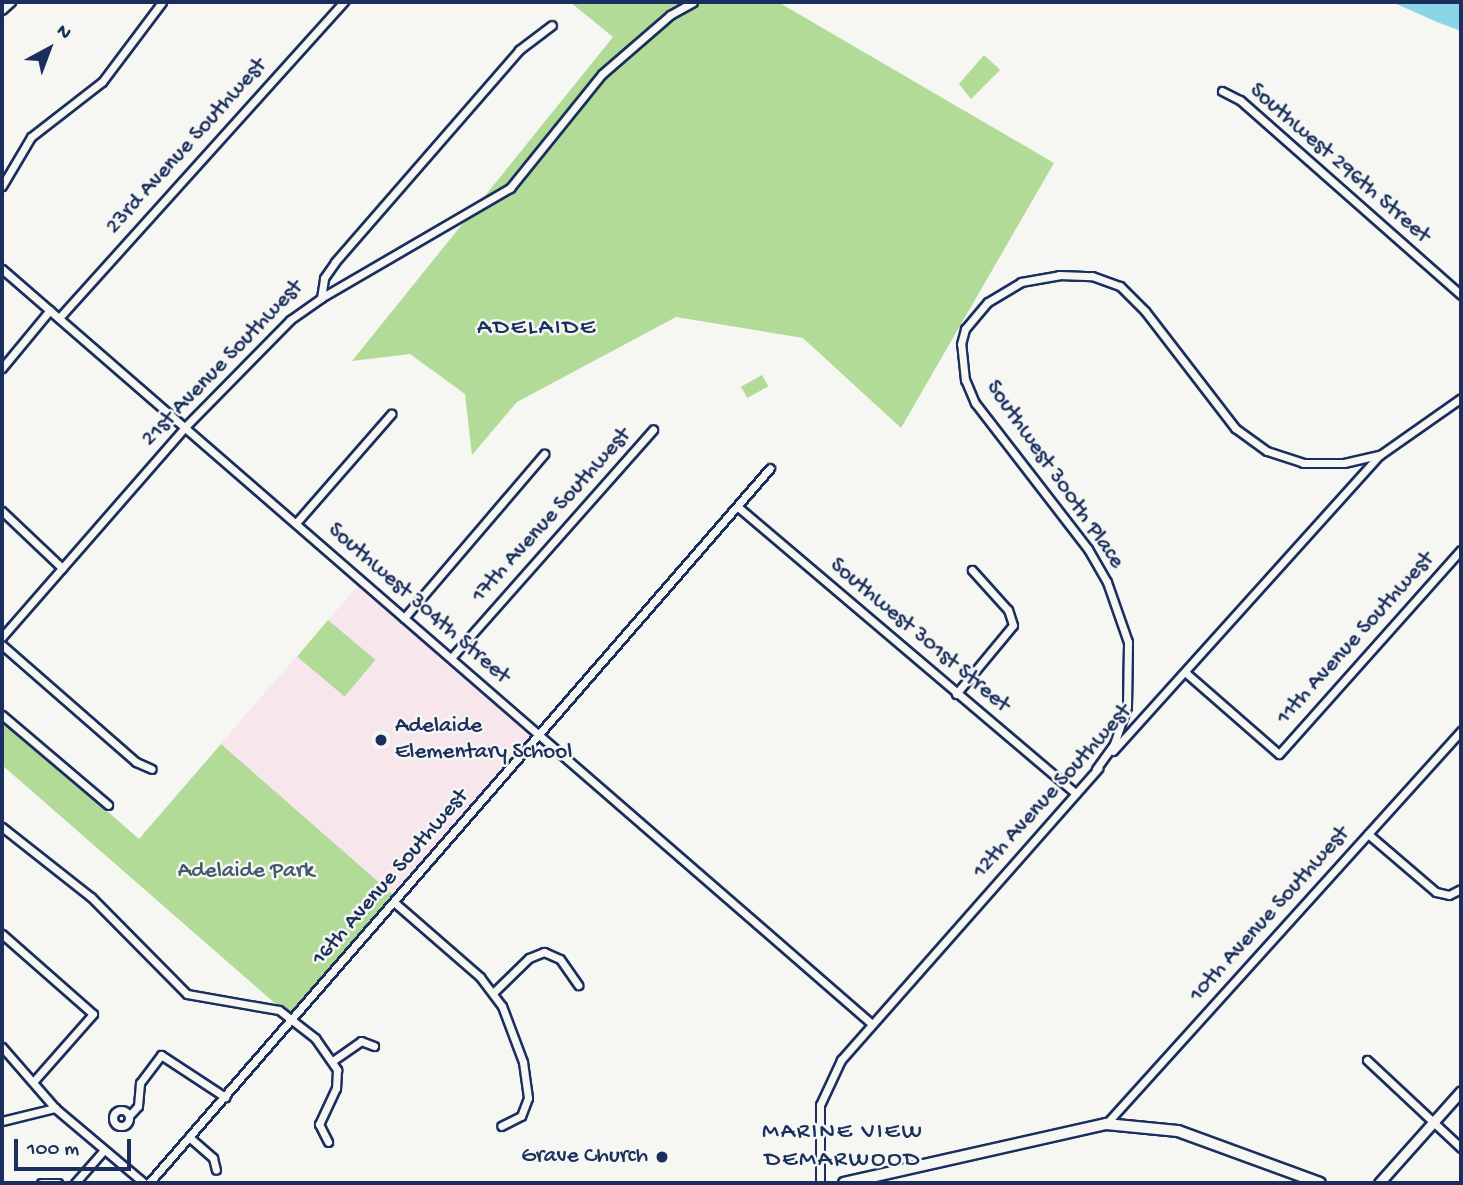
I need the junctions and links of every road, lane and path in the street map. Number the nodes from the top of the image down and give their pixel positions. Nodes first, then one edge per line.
1 (11, 2) edge
2 (162, 2) edge
3 (344, 2) edge
4 (693, 2) edge
5 (2, 10) edge
6 (552, 25) dead end
7 (1222, 91) dead end
8 (2, 186) edge
9 (2, 269) edge
10 (1461, 295) edge
11 (321, 298) junction
12 (50, 310) junction
13 (59, 318) junction
14 (2, 368) edge
15 (1461, 398) edge
16 (391, 414) dead end
17 (185, 427) junction
18 (653, 430) dead end
19 (544, 454) dead end
20 (1380, 455) junction
21 (770, 468) dead end
22 (738, 507) junction
23 (2, 511) edge
24 (296, 523) junction
25 (1461, 550) edge
26 (62, 568) junction
27 (972, 570) dead end
28 (404, 618) junction
29 (2, 637) edge
30 (2, 645) edge
31 (451, 658) junction
32 (1186, 673) junction
33 (956, 694) junction
34 (2, 715) edge
35 (1461, 731) edge
36 (540, 736) junction
37 (152, 769) dead end
38 (1096, 769) junction
39 (1076, 794) junction
40 (108, 805) dead end
41 (2, 827) edge
42 (1368, 834) junction
43 (1461, 889) edge
44 (395, 903) junction
45 (2, 934) edge
46 (578, 985) dead end
47 (494, 992) junction
48 (293, 1019) junction
49 (872, 1024) junction
50 (374, 1046) dead end
51 (2, 1047) edge
52 (334, 1060) junction
53 (1367, 1060) dead end
54 (34, 1081) junction
55 (1461, 1091) edge
56 (225, 1097) junction
57 (55, 1108) junction
58 (129, 1116) dead end
59 (2, 1121) edge
60 (1435, 1121) junction
61 (1106, 1124) junction
62 (501, 1126) dead end
63 (190, 1137) junction
64 (328, 1142) dead end
65 (1461, 1148) edge
66 (104, 1150) junction
67 (216, 1170) dead end
68 (41, 1183) edge
69 (58, 1183) edge
70 (75, 1183) edge
71 (146, 1183) edge
72 (820, 1183) edge
73 (844, 1183) edge
74 (1320, 1183) edge
75 (1379, 1183) edge

1 - 5 street
2 - 8 street
3 - 13 street, 23rd Avenue Southwest
4 - 11 street
6 - 11 street, 21st Avenue Southwest
7 - 10 street, Southwest 296th Street
9 - 12 street, Southwest 304th Street
11 - 17 street, 21st Avenue Southwest
12 - 13 street, Southwest 304th Street
12 - 14 street
13 - 17 street, Southwest 304th Street
15 - 20 street
16 - 24 street
17 - 24 street, Southwest 304th Street
17 - 26 street, 21st Avenue Southwest
18 - 31 street, 17th Avenue Southwest
19 - 28 street
20 - 32 street, 12th Avenue Southwest
20 - 38 street, Southwest 300th Place
21 - 22 street, 16th Avenue Southwest
22 - 33 street, Southwest 301st Street
22 - 36 street, 16th Avenue Southwest
23 - 26 street
24 - 28 street, Southwest 304th Street
25 - 32 street, 11th Avenue Southwest
26 - 29 street, 21st Avenue Southwest
27 - 33 street
28 - 31 street, Southwest 304th Street
30 - 37 street
31 - 36 street, Southwest 304th Street
32 - 38 street, 12th Avenue Southwest
33 - 39 street, Southwest 301st Street
34 - 40 street
35 - 42 street, 10th Avenue Southwest
36 - 44 street, 16th Avenue Southwest
36 - 49 street, Southwest 304th Street
38 - 39 street, 12th Avenue Southwest
39 - 49 street, 12th Avenue Southwest
41 - 48 street
42 - 43 street
42 - 61 street, 10th Avenue Southwest
44 - 47 street
44 - 48 street, 16th Avenue Southwest
45 - 54 street
46 - 47 street
47 - 62 street
48 - 52 street
48 - 56 street, 16th Avenue Southwest
49 - 72 street, 12th Avenue Southwest
50 - 52 street
51 - 54 street
52 - 64 street
53 - 60 street
54 - 57 street
55 - 60 street
56 - 58 street
56 - 63 street, 16th Avenue Southwest
57 - 59 street
57 - 66 street
60 - 65 street
60 - 75 street
61 - 73 main road
61 - 74 main road
63 - 67 street
63 - 71 street, 16th Avenue Southwest
66 - 70 street
66 - 71 street
68 - 69 street

